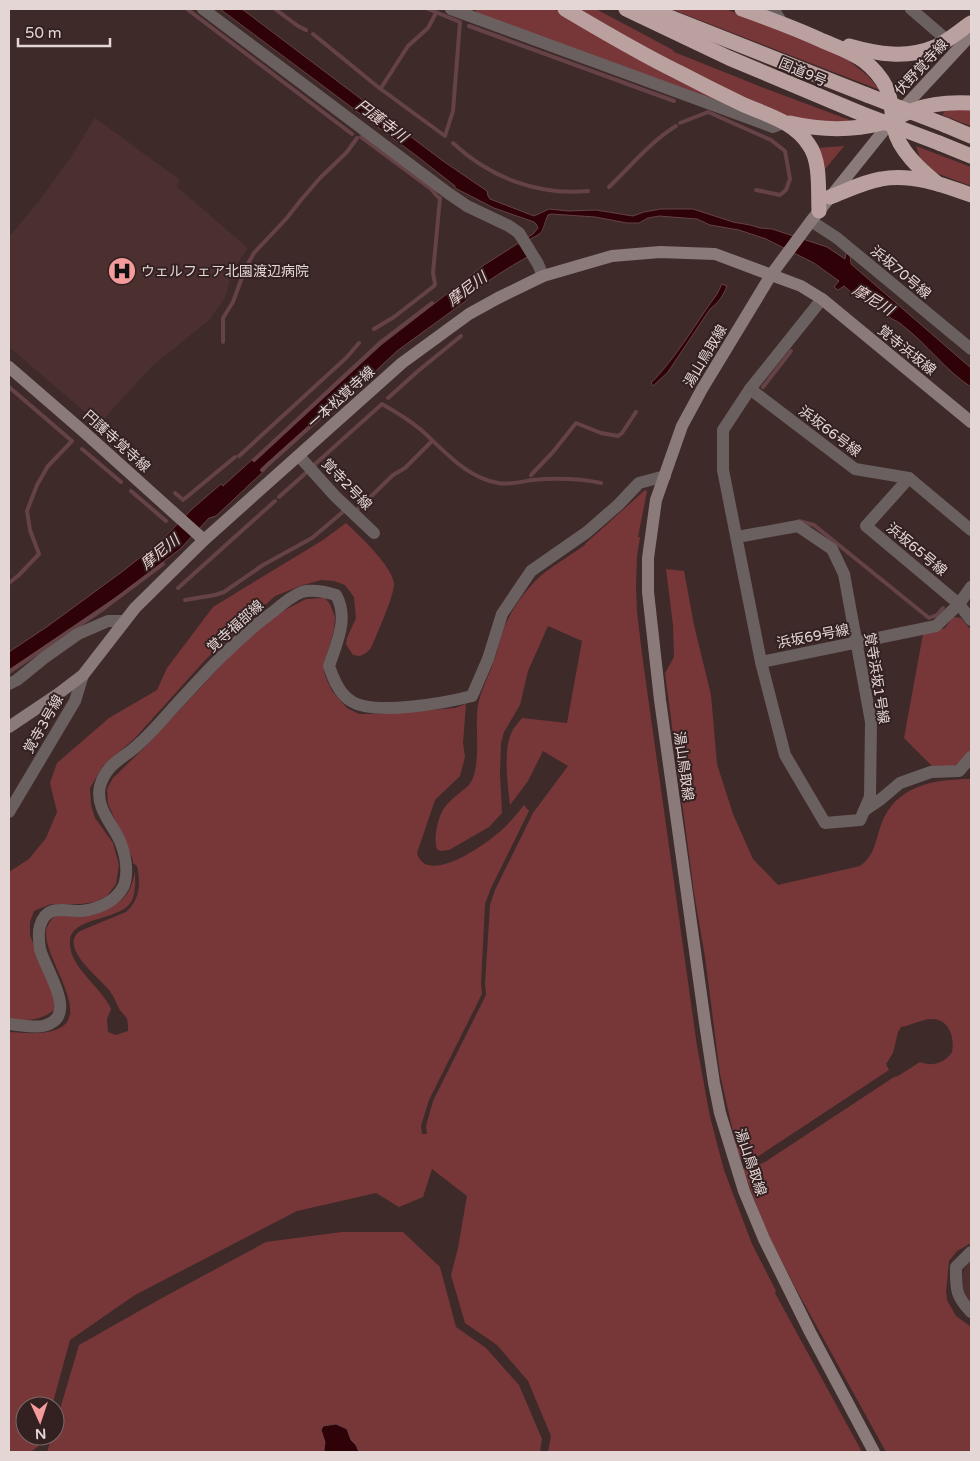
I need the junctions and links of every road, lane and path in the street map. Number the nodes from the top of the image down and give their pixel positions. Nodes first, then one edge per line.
1 (203, 9) edge
2 (451, 9) edge
3 (565, 9) edge
4 (626, 9) edge
5 (649, 9) edge
6 (742, 9) edge
7 (771, 9) edge
8 (911, 9) edge
9 (466, 12) edge
10 (782, 23) junction
11 (971, 23) edge
12 (800, 31) junction
13 (971, 35) edge
14 (947, 40) junction
15 (971, 103) edge
16 (893, 118) junction
17 (786, 122) junction
18 (971, 136) edge
19 (971, 156) edge
20 (938, 184) junction
21 (971, 196) edge
22 (830, 197) junction
23 (815, 216) junction
24 (540, 270) junction
25 (771, 275) junction
26 (822, 299) junction
27 (971, 349) edge
28 (9, 367) edge
29 (750, 389) junction
30 (971, 422) edge
31 (299, 456) junction
32 (664, 476) junction
33 (909, 478) junction
34 (971, 530) edge
35 (374, 533) dead end
36 (201, 537) junction
37 (737, 537) junction
38 (971, 588) edge
39 (959, 604) junction
40 (971, 620) edge
41 (125, 621) junction
42 (856, 642) junction
43 (761, 662) junction
44 (83, 675) junction
45 (9, 684) edge
46 (9, 727) edge
47 (971, 757) edge
48 (864, 810) junction
49 (9, 812) edge
50 (9, 1024) edge
51 (971, 1252) edge
52 (971, 1312) edge
53 (874, 1452) edge

1 - 24 street
2 - 9 street
3 - 17 highway
4 - 19 highway, 国道9号, bridge
5 - 18 highway, 国道9号, bridge
6 - 10 highway
7 - 10 street
8 - 14 street
9 - 17 street
10 - 12 highway
11 - 14 highway
12 - 14 highway
12 - 16 highway
13 - 16 main road, 伏野覚寺線
15 - 16 highway
16 - 17 highway
16 - 20 highway
16 - 22 main road, 湯山鳥取線
17 - 23 highway
20 - 21 highway
20 - 22 highway
22 - 23 main road, 湯山鳥取線
23 - 25 main road, 湯山鳥取線
23 - 27 street, 浜坂70号線
24 - 25 main road, 一本松覚寺線
24 - 31 main road, 一本松覚寺線
25 - 26 main road, 覚寺浜坂線
25 - 32 main road, 湯山鳥取線
26 - 29 street
26 - 30 main road, 覚寺浜坂線
28 - 36 main road, 円護寺覚寺線
29 - 33 street, 浜坂66号線
29 - 37 street
31 - 35 street, 覚寺2号線
31 - 36 main road, 一本松覚寺線
32 - 50 street, 覚寺福部線
32 - 53 main road, 湯山鳥取線
33 - 34 street
33 - 39 street, 浜坂65号線
36 - 41 main road, 一本松覚寺線
37 - 42 street, 覚寺浜坂1号線
37 - 43 street
38 - 39 street, 浜坂69号線
39 - 40 street, 浜坂65号線
39 - 42 street, 浜坂69号線
41 - 44 main road, 一本松覚寺線
41 - 45 street
42 - 43 street, 浜坂69号線
42 - 48 street, 覚寺浜坂1号線
43 - 48 street
44 - 46 main road, 一本松覚寺線
44 - 49 street, 覚寺3号線
47 - 48 street
51 - 52 street

